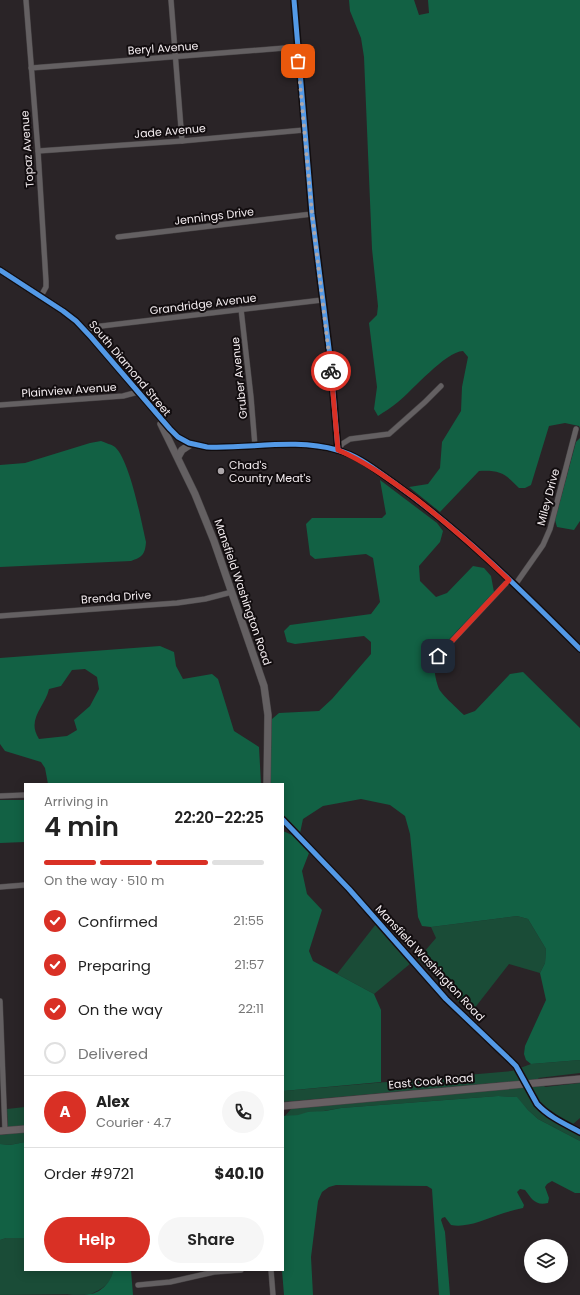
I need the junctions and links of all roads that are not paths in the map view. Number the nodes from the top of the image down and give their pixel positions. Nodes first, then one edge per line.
1 (26, 0) edge
2 (171, 0) edge
3 (294, 0) edge
4 (297, 47) junction
5 (176, 57) junction
6 (31, 68) junction
7 (304, 130) junction
8 (182, 141) junction
9 (38, 151) junction
10 (312, 214) junction
11 (118, 237) dead end
12 (0, 270) edge
13 (41, 296) junction
14 (322, 300) junction
15 (241, 309) junction
16 (86, 331) junction
17 (441, 386) dead end
18 (138, 392) junction
19 (0, 405) edge
20 (158, 416) junction
21 (576, 429) dead end
22 (192, 444) junction
23 (255, 446) junction
24 (338, 450) junction
25 (178, 457) junction
26 (512, 582) junction
27 (232, 592) junction
28 (0, 616) edge
29 (580, 649) edge
30 (438, 656) dead end
31 (267, 783) edge
32 (24, 795) edge
33 (0, 796) edge
34 (284, 823) edge
35 (24, 885) edge
36 (0, 887) edge
37 (0, 1001) edge
38 (580, 1078) edge
39 (525, 1084) junction
40 (284, 1106) edge
41 (24, 1129) edge
42 (2, 1131) edge
43 (580, 1132) edge
44 (226, 1271) edge
45 (271, 1271) edge
46 (138, 1285) dead end
47 (273, 1295) edge

1 - 6 street, Topaz Avenue
2 - 5 street
3 - 4 street
4 - 5 street, Beryl Avenue
4 - 7 street
5 - 6 street, Beryl Avenue
5 - 8 street
6 - 9 street, Topaz Avenue
7 - 8 street, Jade Avenue
7 - 10 street
8 - 9 street, Jade Avenue
9 - 13 street, Topaz Avenue
10 - 11 street, Jennings Drive
10 - 14 street
12 - 13 street, South Diamond Street
13 - 16 street, South Diamond Street
14 - 15 street, Grandridge Avenue
14 - 24 street
15 - 16 street, Grandridge Avenue
15 - 23 street, Gruber Avenue
16 - 18 street, South Diamond Street
17 - 24 street
18 - 19 street, Plainview Avenue
18 - 20 street, South Diamond Street
20 - 22 street, South Diamond Street
20 - 25 street, Mansfield Washington Road
21 - 26 street, Miley Drive
22 - 23 street, South Diamond Street
22 - 25 street
23 - 24 street, South Diamond Street
24 - 26 street, South Diamond Street
25 - 27 street, Mansfield Washington Road
26 - 29 street, South Diamond Street
26 - 30 street, Miley Drive
27 - 28 street, Brenda Drive
27 - 31 street, Mansfield Washington Road
32 - 33 street
34 - 39 street, Mansfield Washington Road
35 - 36 street
37 - 42 street
38 - 39 main road, East Cook Road
39 - 40 main road, East Cook Road
39 - 43 street, Mansfield Washington Road
41 - 42 main road
44 - 46 street
45 - 47 street

